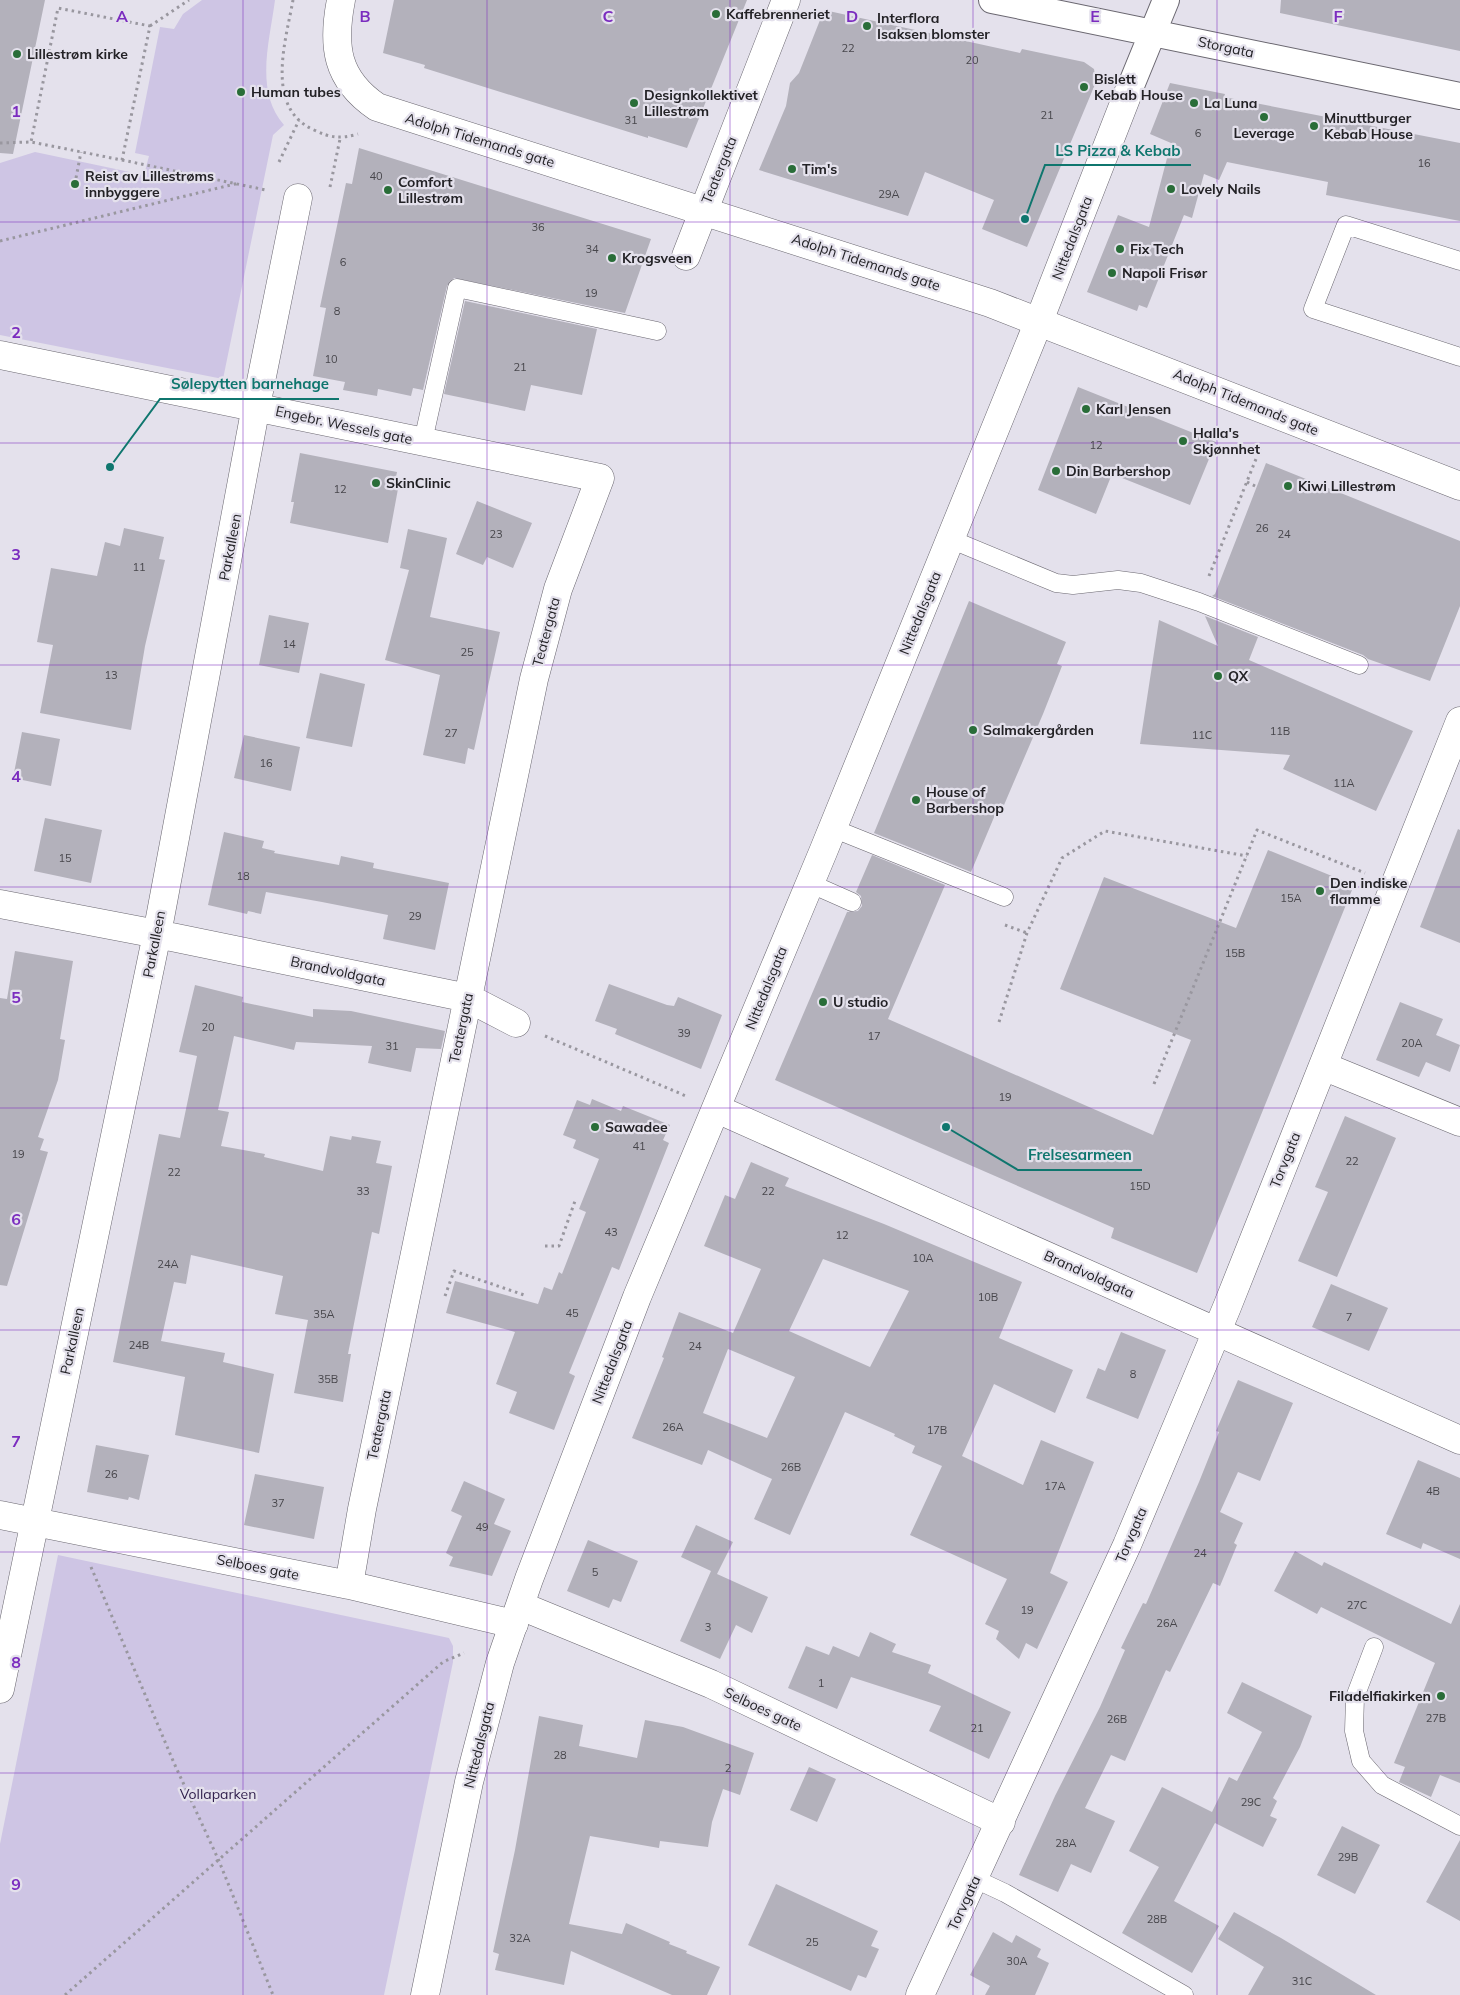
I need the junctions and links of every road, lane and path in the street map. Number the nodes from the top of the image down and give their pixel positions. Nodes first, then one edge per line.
1 (189, 0) edge
2 (293, 0) edge
3 (341, 0) edge
4 (786, 0) edge
5 (992, 0) edge
6 (1166, 0) edge
7 (150, 26) junction
8 (1154, 32) junction
9 (1130, 88) joint
10 (1460, 96) edge
11 (299, 120) junction
12 (31, 142) junction
13 (0, 143) edge
14 (81, 152) junction
15 (122, 160) junction
16 (279, 162) dead end
17 (76, 178) dead end
18 (239, 183) junction
19 (329, 190) dead end
20 (298, 198) joint
21 (703, 211) junction
22 (0, 242) edge
23 (686, 256) dead end
24 (1460, 261) edge
25 (1039, 321) junction
26 (657, 331) dead end
27 (0, 355) edge
28 (1460, 357) edge
29 (256, 406) junction
30 (423, 441) junction
31 (1260, 449) dead end
32 (600, 478) joint
33 (1247, 482) junction
34 (1460, 486) edge
35 (1257, 487) dead end
36 (950, 539) junction
37 (1199, 602) junction
38 (1359, 665) dead end
39 (1460, 721) edge
40 (832, 828) junction
41 (1247, 856) junction
42 (809, 883) junction
43 (1396, 886) junction
44 (1004, 897) dead end
45 (852, 902) dead end
46 (0, 904) edge
47 (157, 934) junction
48 (468, 998) junction
49 (999, 1022) dead end
50 (516, 1023) joint
51 (1323, 1066) junction
52 (1154, 1084) dead end
53 (660, 1086) dead end
54 (717, 1109) junction
55 (1460, 1122) edge
56 (575, 1201) dead end
57 (546, 1246) dead end
58 (445, 1296) dead end
59 (527, 1296) dead end
60 (1222, 1319) junction
61 (1460, 1440) edge
62 (0, 1515) edge
63 (35, 1522) junction
64 (90, 1564) dead end
65 (349, 1585) junction
66 (518, 1615) junction
67 (1374, 1647) dead end
68 (464, 1652) dead end
69 (0, 1689) edge
70 (1001, 1822) junction
71 (1460, 1826) edge
72 (219, 1861) junction
73 (975, 1879) junction
74 (65, 1995) edge
75 (274, 1995) edge
76 (425, 1995) edge
77 (920, 1995) edge
78 (1184, 1995) edge

1 - 7 path
2 - 11 path
3 - 21 street, Adolph Tidemands gate
4 - 21 street, Teatergata
5 - 8 street, Storgata
6 - 8 street, Nittedalsgata
7 - 12 path
7 - 15 path
8 - 9 street, Nittedalsgata
8 - 10 street, Storgata
9 - 25 street, Nittedalsgata
11 - 16 path
11 - 19 path
12 - 13 path
12 - 14 path
14 - 15 path
14 - 17 path
15 - 18 path
18 - 20 path
18 - 22 path
20 - 29 street, Parkalleen
21 - 23 street, Teatergata
21 - 25 street, Adolph Tidemands gate
24 - 28 lane
25 - 34 street, Adolph Tidemands gate
25 - 36 street, Nittedalsgata
26 - 30 lane
27 - 29 street, Engebr. Wessels gate
29 - 30 street, Engebr. Wessels gate
29 - 47 street, Parkalleen
30 - 32 street, Engebr. Wessels gate
31 - 33 path
32 - 48 street, Teatergata
33 - 35 path
33 - 37 path
36 - 37 lane
36 - 40 street, Nittedalsgata
37 - 38 lane
39 - 43 street, Torvgata
40 - 42 street, Nittedalsgata
40 - 44 lane
41 - 43 path
41 - 49 path
41 - 52 path
42 - 45 lane
42 - 54 street, Nittedalsgata
43 - 51 street, Torvgata
46 - 47 street, Brandvoldgata
47 - 48 street, Brandvoldgata
47 - 63 street, Parkalleen
48 - 50 street, Brandvoldgata
48 - 65 street, Teatergata
50 - 53 path
51 - 55 street
51 - 60 street, Torvgata
54 - 60 street, Brandvoldgata
54 - 66 street, Nittedalsgata
56 - 57 path
58 - 59 path
60 - 61 street, Brandvoldgata
60 - 70 street, Torvgata
62 - 63 street, Selboes gate
63 - 65 street, Selboes gate
63 - 69 street, Parkalleen
64 - 72 path
65 - 66 street, Selboes gate
66 - 70 street, Selboes gate
66 - 76 street, Nittedalsgata
67 - 71 lane
68 - 72 path
70 - 73 street, Torvgata
72 - 74 path
72 - 75 path
73 - 77 street, Torvgata
73 - 78 lane

